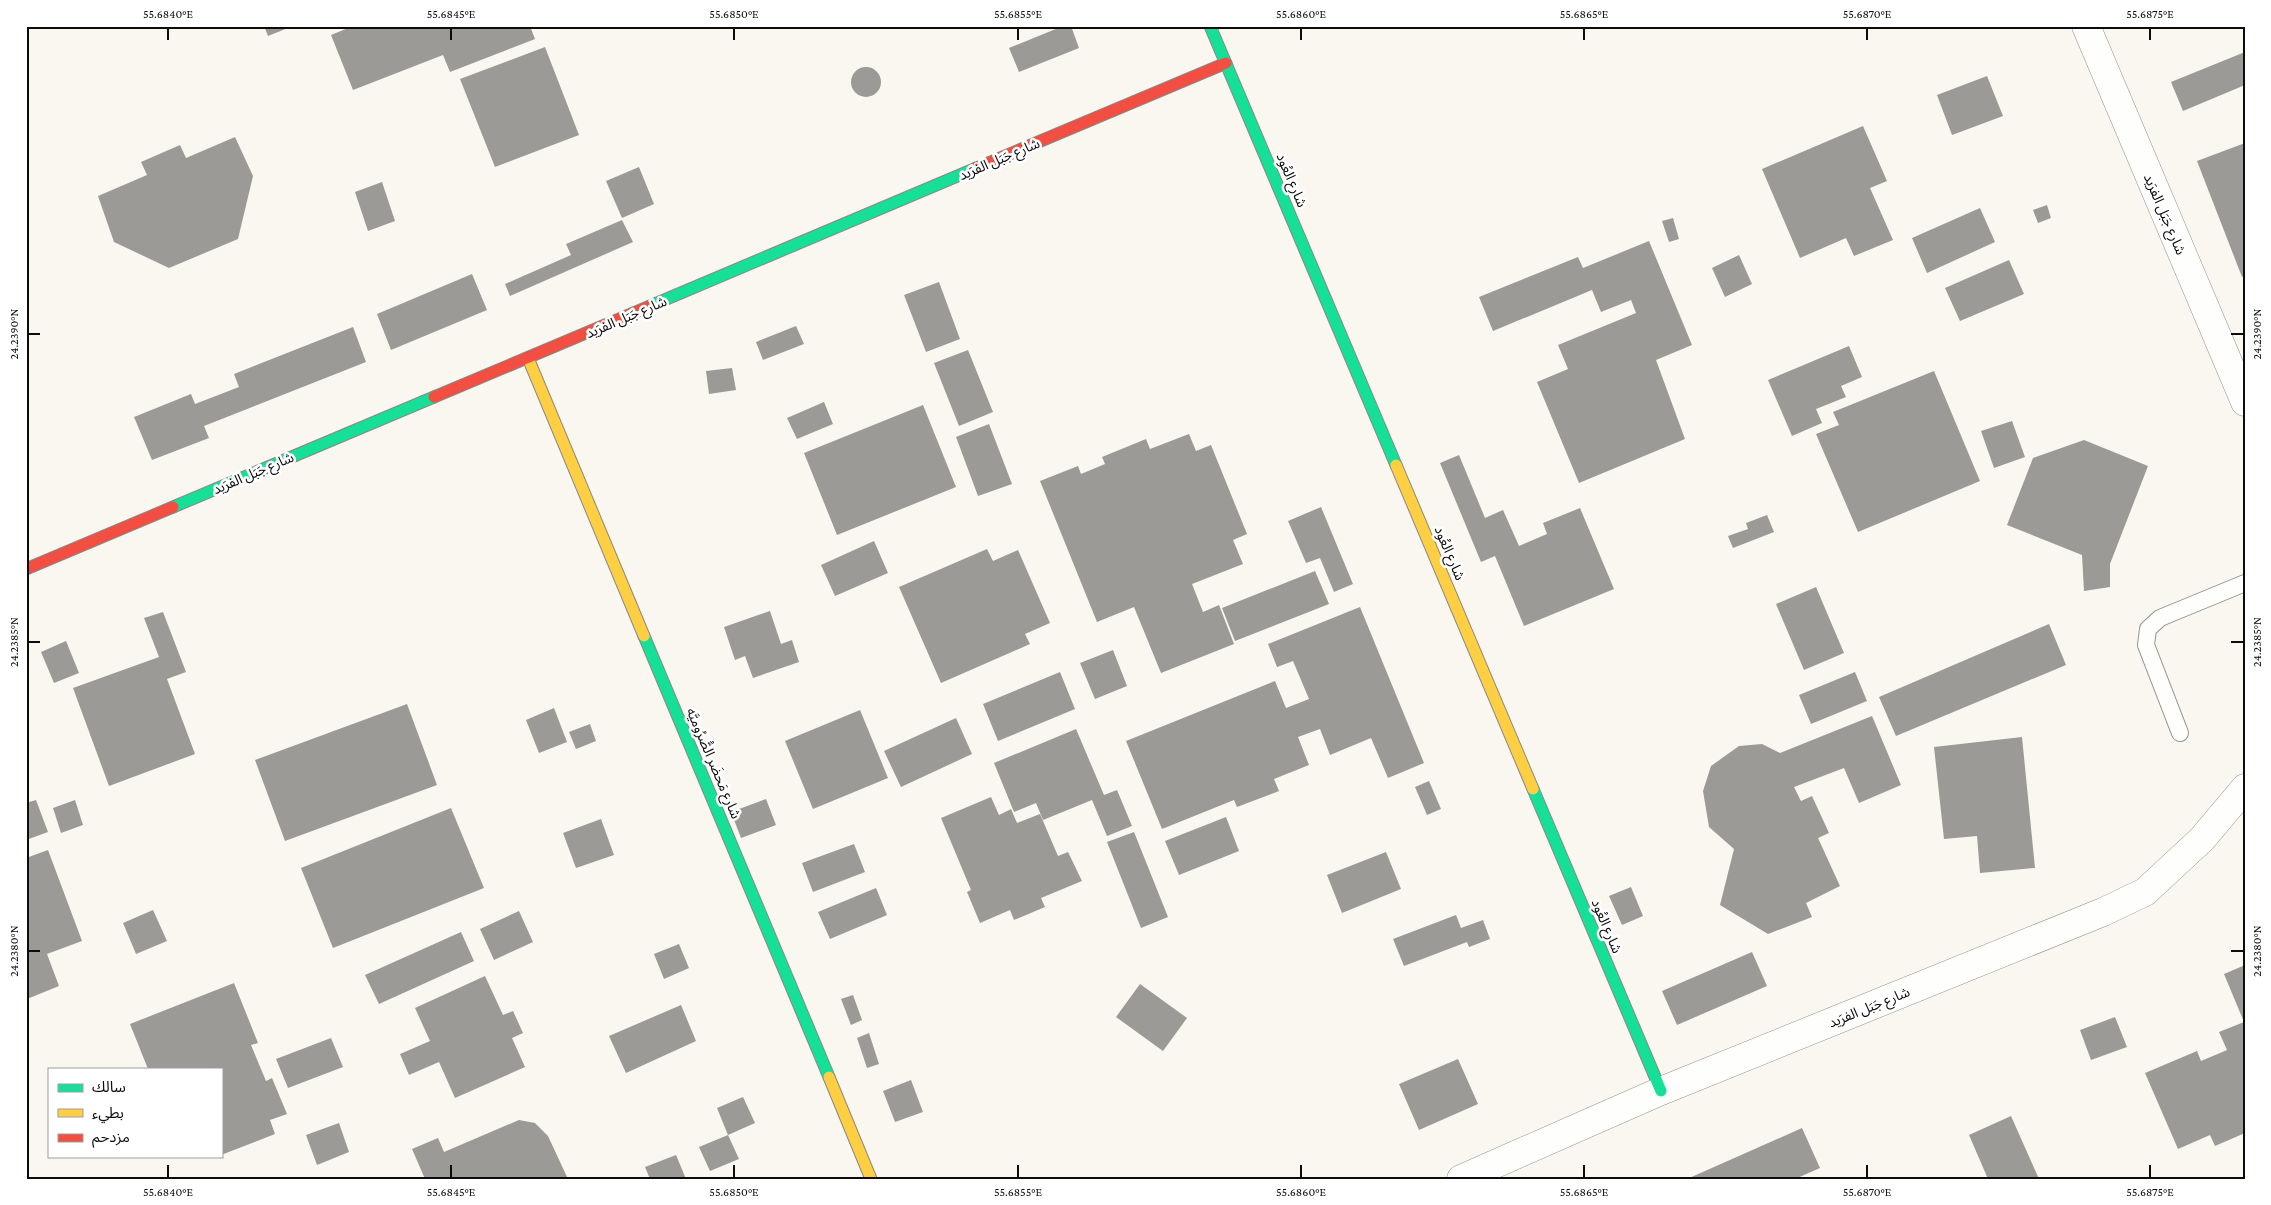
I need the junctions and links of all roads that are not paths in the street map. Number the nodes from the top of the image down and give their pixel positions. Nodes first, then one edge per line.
1 (1210, 26) edge
2 (2086, 26) edge
3 (1226, 63) junction
4 (528, 358) junction
5 (2245, 402) edge
6 (26, 570) edge
7 (2245, 583) edge
8 (2180, 733) dead end
9 (2245, 788) edge
10 (1661, 1091) junction
11 (871, 1179) edge
12 (1461, 1179) edge

1 - 3 street, شارع العُود
2 - 5 street, شارع جَبَل الفرَيد
3 - 4 street, شارع جَبَل الفرَيد
3 - 10 street, شارع العُود
4 - 6 street, شارع جَبَل الفرَيد
4 - 11 street, شارع مَحضَر الصُّرُوميَّه
7 - 8 lane
9 - 10 street, شارع جَبَل الفرَيد
10 - 12 street, شارع جَبَل الفرَيد

